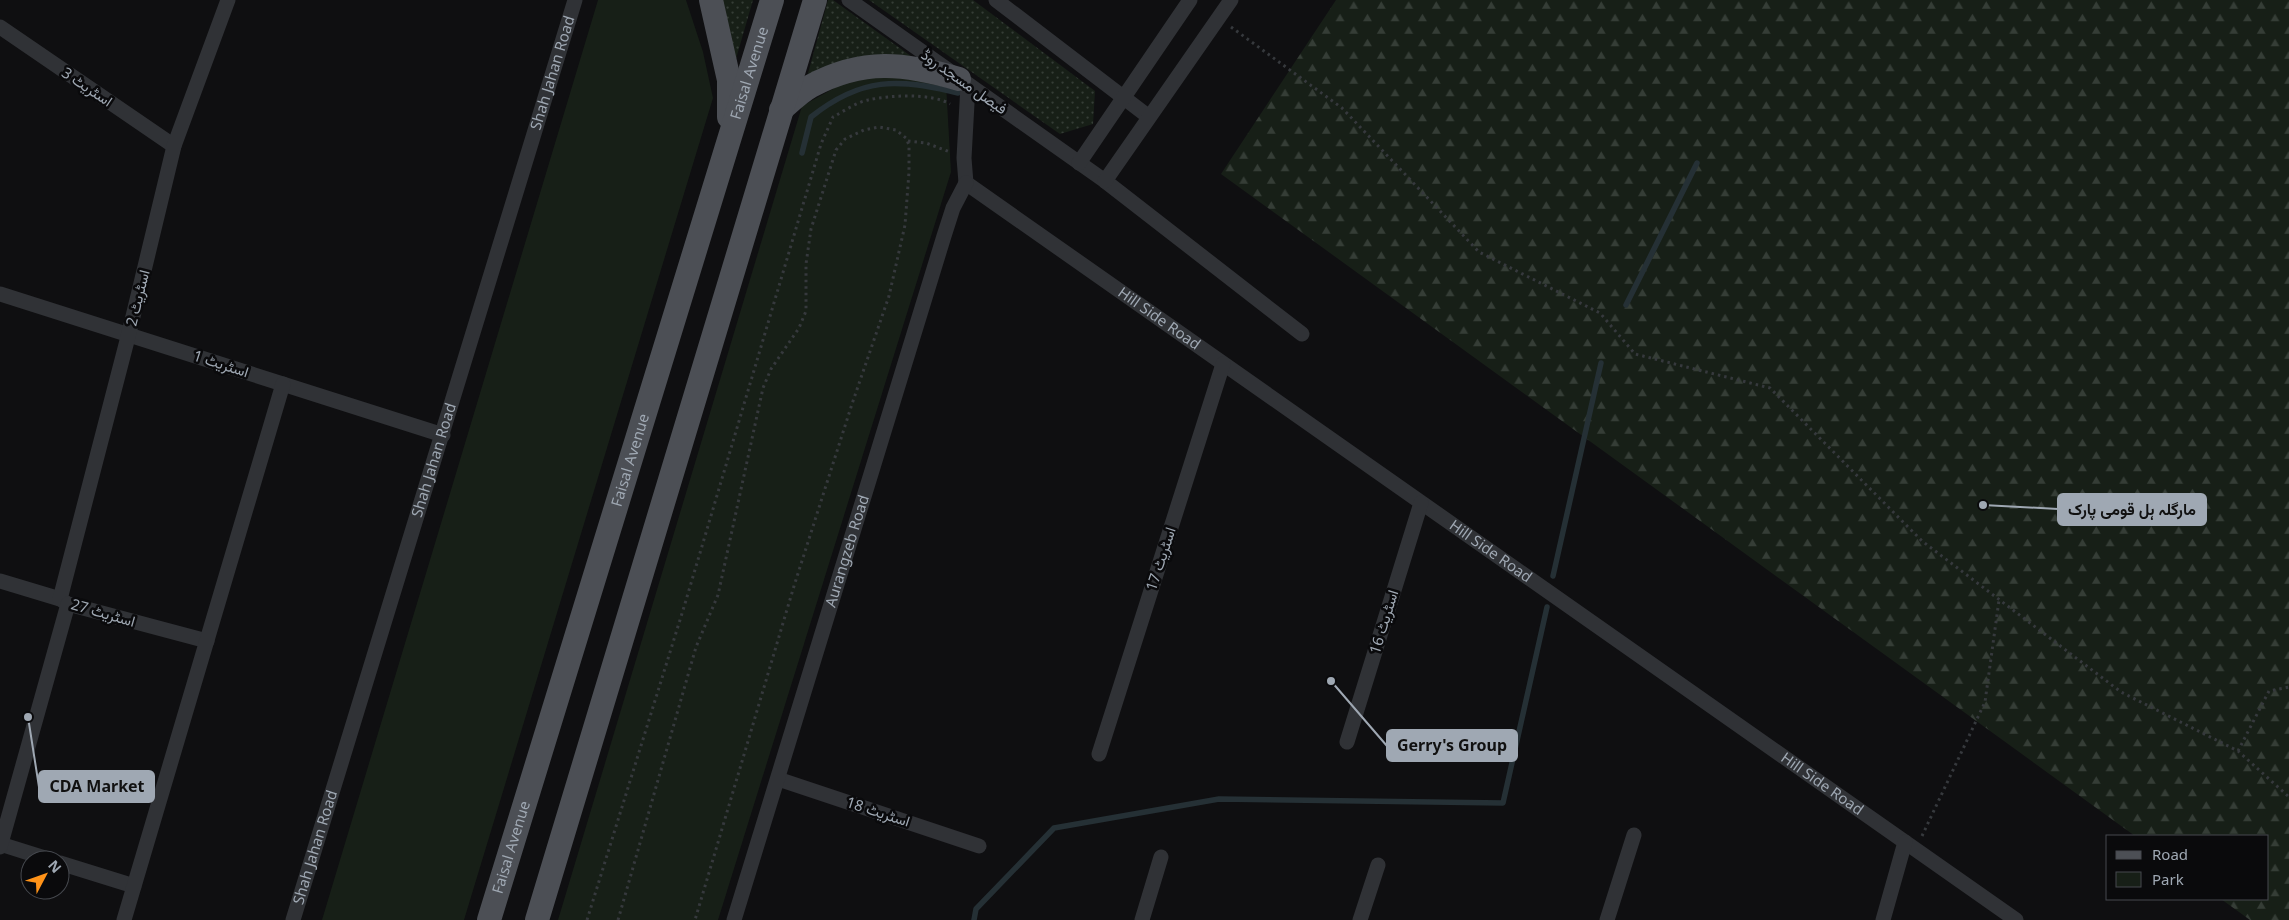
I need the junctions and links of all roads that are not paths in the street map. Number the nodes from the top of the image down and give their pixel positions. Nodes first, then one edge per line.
1 (228, 0) edge
2 (575, 0) edge
3 (712, 0) edge
4 (772, 0) edge
5 (815, 0) edge
6 (849, 0) edge
7 (996, 0) edge
8 (1017, 0) edge
9 (1190, 0) edge
10 (1231, 0) edge
11 (1019, 17) junction
12 (0, 27) edge
13 (963, 82) junction
14 (1124, 97) junction
15 (781, 110) junction
16 (1149, 117) junction
17 (728, 141) junction
18 (174, 146) junction
19 (1079, 163) junction
20 (1105, 181) junction
21 (966, 183) junction
22 (0, 294) edge
23 (129, 334) junction
24 (1302, 334) dead end
25 (1223, 364) junction
26 (283, 384) junction
27 (443, 435) junction
28 (1421, 503) junction
29 (0, 581) edge
30 (64, 602) junction
31 (207, 641) junction
32 (1347, 742) dead end
33 (1099, 754) dead end
34 (778, 779) junction
35 (1634, 835) dead end
36 (0, 845) edge
37 (979, 846) dead end
38 (1911, 846) junction
39 (20, 851) edge
40 (1161, 857) dead end
41 (70, 866) edge
42 (1378, 866) dead end
43 (134, 886) junction
44 (124, 920) edge
45 (293, 920) edge
46 (489, 920) edge
47 (537, 920) edge
48 (734, 920) edge
49 (1142, 920) edge
50 (1360, 920) edge
51 (1607, 920) edge
52 (1883, 920) edge
53 (2016, 920) edge

1 - 18 street, اسٹریٹ 2
2 - 27 street, Shah Jahan Road
3 - 17 main road
4 - 17 main road, Faisal Avenue
5 - 15 main road
6 - 13 street, فیصل مسجد روڈ
7 - 11 street
8 - 11 street
9 - 14 street
10 - 16 street
11 - 14 street
12 - 18 street, اسٹریٹ 3
13 - 15 main road
13 - 19 street, فیصل مسجد روڈ
13 - 21 street
14 - 16 street
14 - 19 street
15 - 47 main road
16 - 20 street
17 - 46 main road, Faisal Avenue
18 - 23 street, اسٹریٹ 2
19 - 20 street, فیصل مسجد روڈ
20 - 24 street, فیصل مسجد روڈ
21 - 25 street, Hill Side Road
21 - 34 street, Aurangzeb Road
22 - 23 street, اسٹریٹ 1
23 - 26 street, اسٹریٹ 1
23 - 30 street, اسٹریٹ 2
25 - 28 street, Hill Side Road
25 - 33 street, اسٹریٹ 17
26 - 27 street, اسٹریٹ 1
26 - 31 street
27 - 45 street, Shah Jahan Road
28 - 32 street, اسٹریٹ 16
28 - 38 street, Hill Side Road
29 - 30 street, اسٹریٹ 27
30 - 31 street, اسٹریٹ 27
30 - 36 street, اسٹریٹ 2
31 - 43 street
34 - 37 street, اسٹریٹ 18
34 - 48 street, Aurangzeb Road
35 - 51 street
36 - 39 street
38 - 52 street
38 - 53 street, Hill Side Road
40 - 49 street
41 - 43 street
42 - 50 street
43 - 44 street

